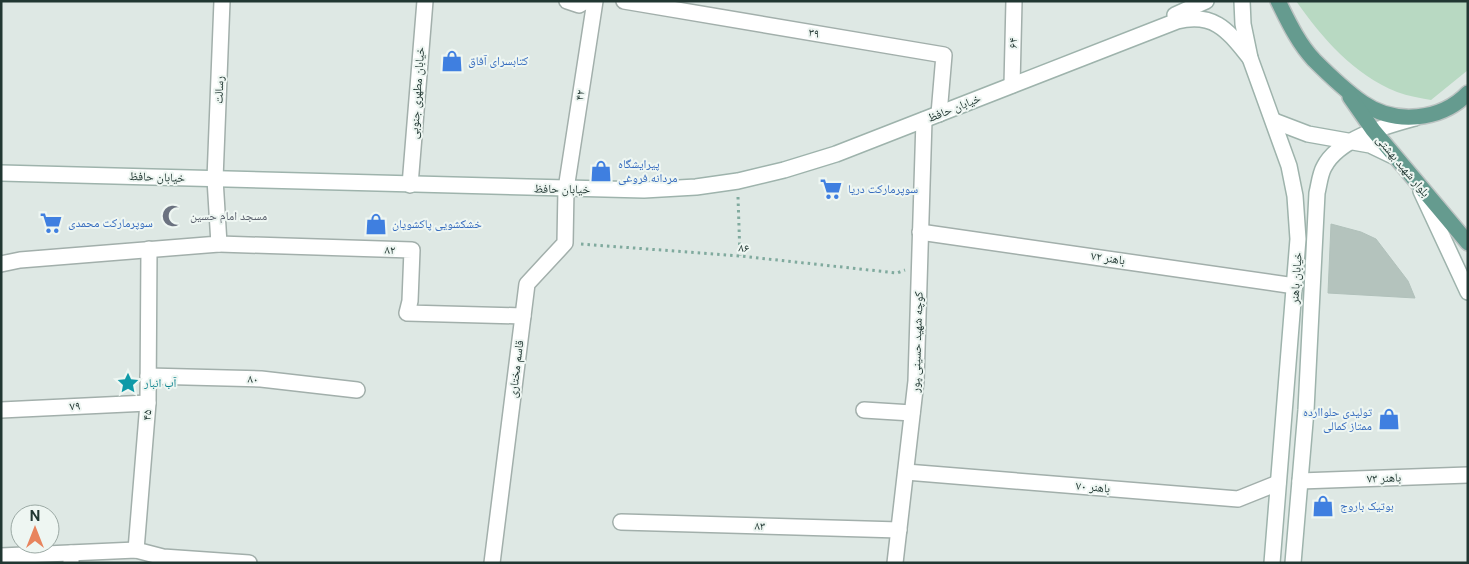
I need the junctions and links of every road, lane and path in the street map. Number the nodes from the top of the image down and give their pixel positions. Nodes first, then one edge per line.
1 (222, 1) edge
2 (425, 1) edge
3 (567, 1) edge
4 (586, 1) edge
5 (595, 1) edge
6 (624, 1) edge
7 (1014, 1) edge
8 (1206, 1) edge
9 (1242, 1) edge
10 (1278, 1) edge
11 (1127, 39) junction
12 (1250, 58) junction
13 (1012, 84) junction
14 (1343, 85) junction
15 (1468, 93) edge
16 (939, 114) junction
17 (1415, 118) junction
18 (924, 120) junction
19 (1274, 121) junction
20 (1373, 130) junction
21 (1355, 141) junction
22 (1395, 157) junction
23 (1, 172) edge
24 (215, 179) junction
25 (738, 181) junction
26 (410, 185) junction
27 (1418, 185) junction
28 (566, 189) junction
29 (920, 232) junction
30 (565, 243) junction
31 (1468, 243) edge
32 (219, 244) junction
33 (149, 249) junction
34 (740, 256) junction
35 (1, 264) edge
36 (920, 265) junction
37 (1296, 286) junction
38 (1468, 292) edge
39 (523, 316) junction
40 (148, 376) junction
41 (358, 390) dead end
42 (148, 403) junction
43 (1, 410) edge
44 (864, 410) dead end
45 (912, 413) junction
46 (906, 472) junction
47 (1468, 475) edge
48 (1300, 481) junction
49 (1278, 483) junction
50 (621, 522) dead end
51 (899, 530) junction
52 (136, 550) junction
53 (1, 556) edge
54 (71, 558) edge
55 (249, 563) edge
56 (492, 563) edge
57 (895, 563) edge
58 (1272, 563) edge
59 (1293, 563) edge

1 - 24 street, رسالت
2 - 26 street, خیابان مطهری جنوبی
3 - 4 street
5 - 28 street, ۴۲
6 - 16 street, ۳۹
7 - 13 street, ۶۴
8 - 11 street, خیابان حافظ
9 - 12 street, خیابان باهنر
10 - 14 main road
11 - 12 street, خیابان حافظ
11 - 13 street, خیابان حافظ
12 - 19 street, خیابان باهنر
13 - 16 street, خیابان حافظ
14 - 17 main road
14 - 20 main road, بلوار شهید بهشتی
15 - 17 main road
16 - 18 street, خیابان حافظ
17 - 20 street, خیابان باهنر
18 - 25 street, خیابان حافظ
18 - 29 street, کوچه شهید حسینی ‍پور
19 - 21 street
19 - 37 street, خیابان باهنر
20 - 21 street, خیابان باهنر
20 - 22 main road, بلوار شهید بهشتی
21 - 22 street
21 - 48 street, خیابان باهنر
22 - 27 main road, بلوار شهید بهشتی
23 - 24 street, خیابان حافظ
24 - 26 street, خیابان حافظ
24 - 32 street, رسالت
25 - 28 street, خیابان حافظ
25 - 34 path
26 - 28 street, خیابان حافظ
27 - 31 main road, بلوار شهید بهشتی
27 - 38 street
28 - 30 street
29 - 36 street, کوچه شهید حسینی ‍پور
29 - 37 street, باهنر ۷۲
30 - 34 path, ۸۶
30 - 39 street, قاسم مختاری
32 - 33 street
32 - 39 street, ۸۲
33 - 35 street
33 - 40 street, ۴۵
34 - 36 path, ۸۶
36 - 45 street, کوچه شهید حسینی ‍پور
37 - 49 street, خیابان باهنر
39 - 56 street, قاسم مختاری
40 - 41 street, ۸۰
40 - 42 street, ۴۵
42 - 43 street, ۷۹
42 - 52 street, ۴۵
44 - 45 street
45 - 46 street, کوچه شهید حسینی ‍پور
46 - 49 street, باهنر ۷۰
46 - 51 street, کوچه شهید حسینی ‍پور
47 - 48 street, باهنر ۷۳
48 - 49 street, باهنر ۷۰
48 - 59 street, خیابان باهنر
49 - 58 street, خیابان باهنر
50 - 51 street, ۸۳
51 - 57 street, کوچه شهید حسینی ‍پور
52 - 54 street
52 - 55 street
53 - 54 street

